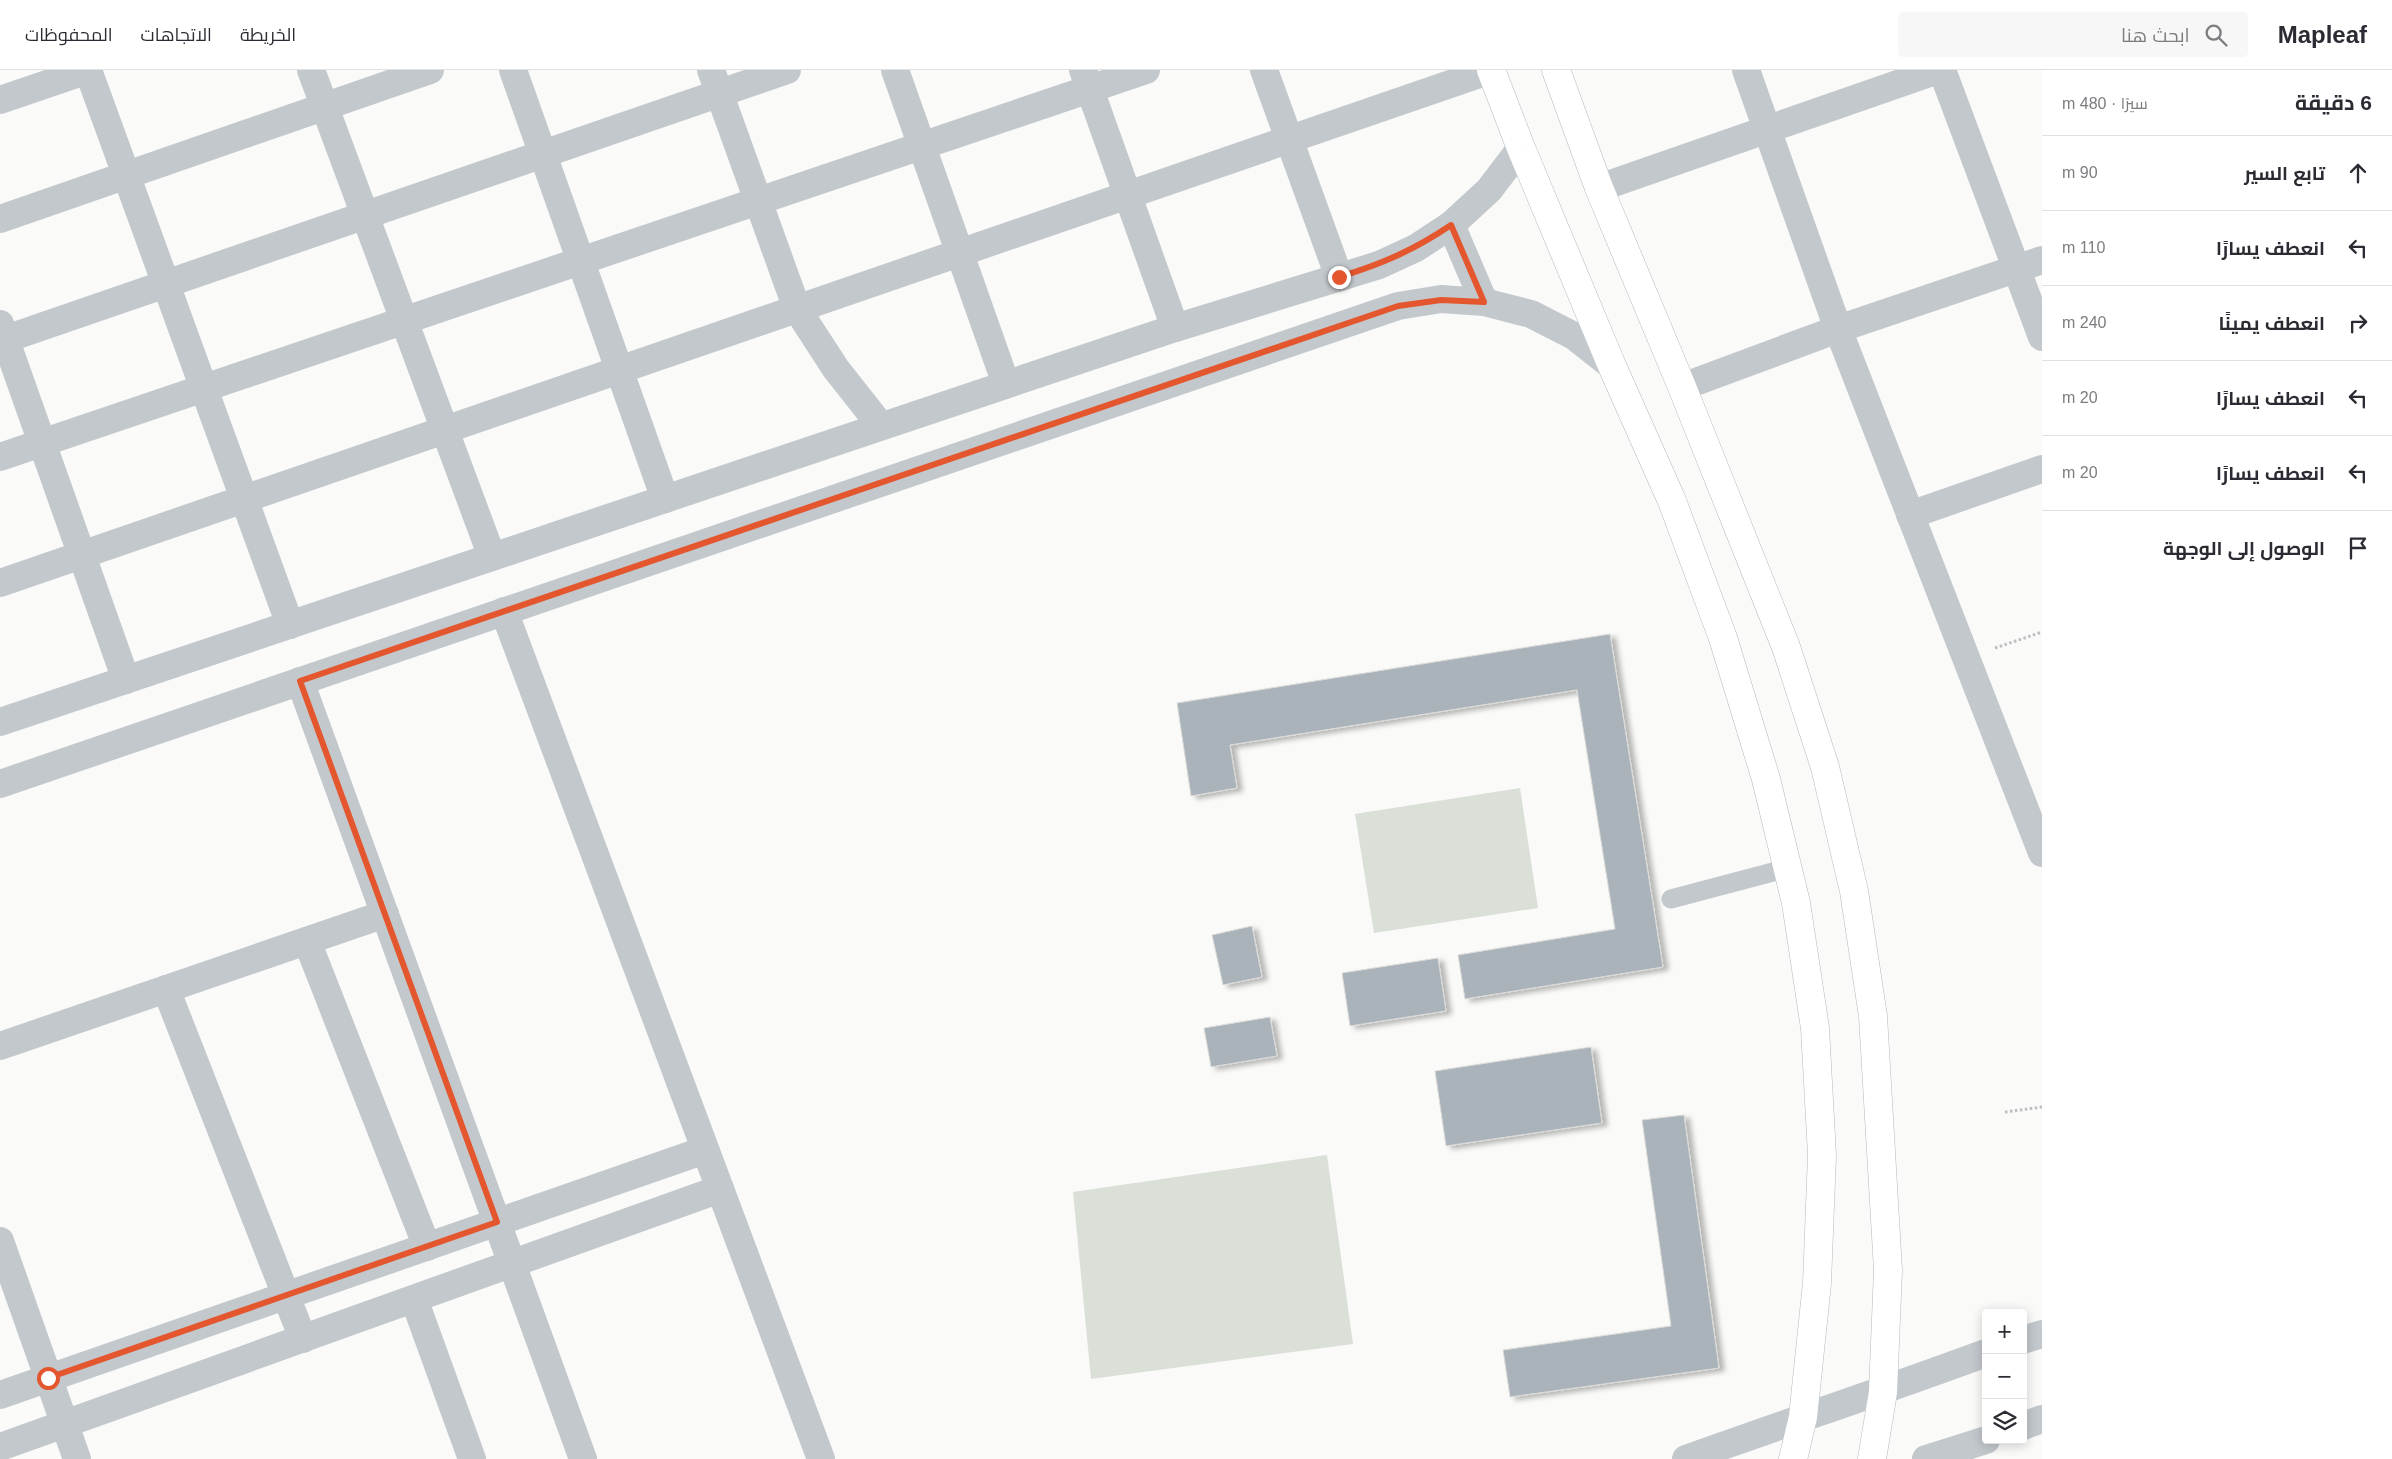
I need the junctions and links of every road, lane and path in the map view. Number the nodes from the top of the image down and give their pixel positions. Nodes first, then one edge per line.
1 (88, 70) edge
2 (311, 70) edge
3 (430, 70) edge
4 (513, 70) edge
5 (787, 70) edge
6 (895, 70) edge
7 (1146, 70) edge
8 (1264, 70) edge
9 (1491, 70) edge
10 (1556, 70) edge
11 (1746, 70) edge
12 (1940, 70) edge
13 (1086, 80) edge
14 (715, 82) edge
15 (0, 100) edge
16 (325, 106) junction
17 (1768, 131) junction
18 (1288, 140) junction
19 (922, 146) junction
20 (1521, 148) junction
21 (542, 154) junction
22 (127, 175) junction
23 (1599, 188) junction
24 (1127, 195) junction
25 (758, 201) junction
26 (365, 215) junction
27 (0, 218) edge
28 (1451, 225) junction
29 (960, 253) junction
30 (581, 261) junction
31 (2029, 264) edge
32 (1339, 277) junction
33 (166, 284) junction
34 (1484, 302) junction
35 (797, 309) junction
36 (404, 320) junction
37 (1175, 328) junction
38 (1838, 329) junction
39 (2, 334) edge
40 (2042, 338) edge
41 (1612, 366) junction
42 (619, 370) junction
43 (1006, 384) junction
44 (1682, 387) junction
45 (204, 388) junction
46 (881, 426) junction
47 (445, 430) junction
48 (42, 443) junction
49 (0, 457) edge
50 (2042, 469) edge
51 (244, 499) junction
52 (665, 499) junction
53 (1910, 515) junction
54 (82, 555) junction
55 (492, 557) junction
56 (0, 583) edge
57 (504, 611) junction
58 (290, 625) junction
59 (2042, 632) edge
60 (1967, 658) junction
61 (126, 680) junction
62 (300, 681) junction
63 (0, 722) edge
64 (0, 784) edge
65 (2042, 852) edge
66 (1788, 868) junction
67 (1671, 899) dead end
68 (385, 914) junction
69 (307, 941) junction
70 (166, 989) junction
71 (0, 1046) edge
72 (2042, 1108) edge
73 (2005, 1112) dead end
74 (705, 1150) junction
75 (720, 1189) junction
76 (497, 1222) junction
77 (0, 1241) edge
78 (427, 1247) junction
79 (512, 1263) junction
80 (286, 1296) junction
81 (414, 1298) junction
82 (2042, 1334) edge
83 (303, 1338) junction
84 (2027, 1339) edge
85 (1983, 1354) edge
86 (48, 1378) junction
87 (1883, 1392) junction
88 (0, 1396) edge
89 (1803, 1417) junction
90 (2042, 1419) edge
91 (65, 1424) junction
92 (2027, 1425) edge
93 (1982, 1441) edge
94 (0, 1447) edge
95 (77, 1459) edge
96 (472, 1459) edge
97 (583, 1459) edge
98 (821, 1459) edge
99 (1686, 1459) edge
100 (1793, 1459) edge
101 (1872, 1459) edge
102 (1926, 1459) edge

1 - 15 street
1 - 22 street
2 - 16 street
3 - 16 street
4 - 21 street
5 - 14 street
6 - 19 street
7 - 13 street
8 - 18 street
9 - 18 street
9 - 20 main road
10 - 23 main road
11 - 17 street
12 - 17 street
12 - 31 street
13 - 19 street
13 - 24 street
14 - 21 street
14 - 25 street
16 - 22 street
16 - 26 street
17 - 23 street
17 - 38 street
18 - 24 street
18 - 32 street
19 - 25 street
19 - 29 street
20 - 28 street
20 - 41 main road
21 - 26 street
21 - 30 street
22 - 27 street
22 - 33 street
23 - 44 main road
24 - 29 street
24 - 37 street
25 - 30 street
25 - 35 street
26 - 33 street
26 - 36 street
28 - 32 street
28 - 34 street
29 - 35 street
29 - 43 street
30 - 36 street
30 - 42 street
31 - 38 street
31 - 40 street
32 - 37 street
33 - 39 street
33 - 45 street
34 - 41 street
34 - 57 street
35 - 42 street
35 - 46 street
36 - 45 street
36 - 47 street
37 - 43 street
38 - 44 street
38 - 53 street
39 - 48 street
41 - 66 main road
42 - 47 street
42 - 52 street
43 - 46 street
44 - 87 main road
45 - 48 street
45 - 51 street
46 - 52 street
47 - 51 street
47 - 55 street
48 - 49 street
48 - 54 street
50 - 53 street
51 - 54 street
51 - 58 street
52 - 55 street
53 - 60 street
54 - 56 street
54 - 61 street
55 - 58 street
57 - 62 street
57 - 74 street
58 - 61 street
59 - 60 path
60 - 65 street
61 - 63 street
62 - 64 street
62 - 68 street
66 - 67 lane
66 - 89 main road
68 - 69 street
68 - 76 street
69 - 70 street
69 - 78 street
70 - 71 street
70 - 80 street
72 - 73 path
74 - 75 street
74 - 76 street
75 - 79 street
75 - 98 street
76 - 78 street
76 - 79 street
77 - 86 street
78 - 80 street
79 - 81 street
79 - 97 street
80 - 83 street
80 - 86 street
81 - 83 street
81 - 96 street
82 - 84 street
83 - 91 street
85 - 87 street
86 - 88 street
86 - 91 street
87 - 89 street
87 - 101 main road
89 - 99 street
89 - 100 main road
90 - 92 street
91 - 94 street
91 - 95 street
93 - 102 street

